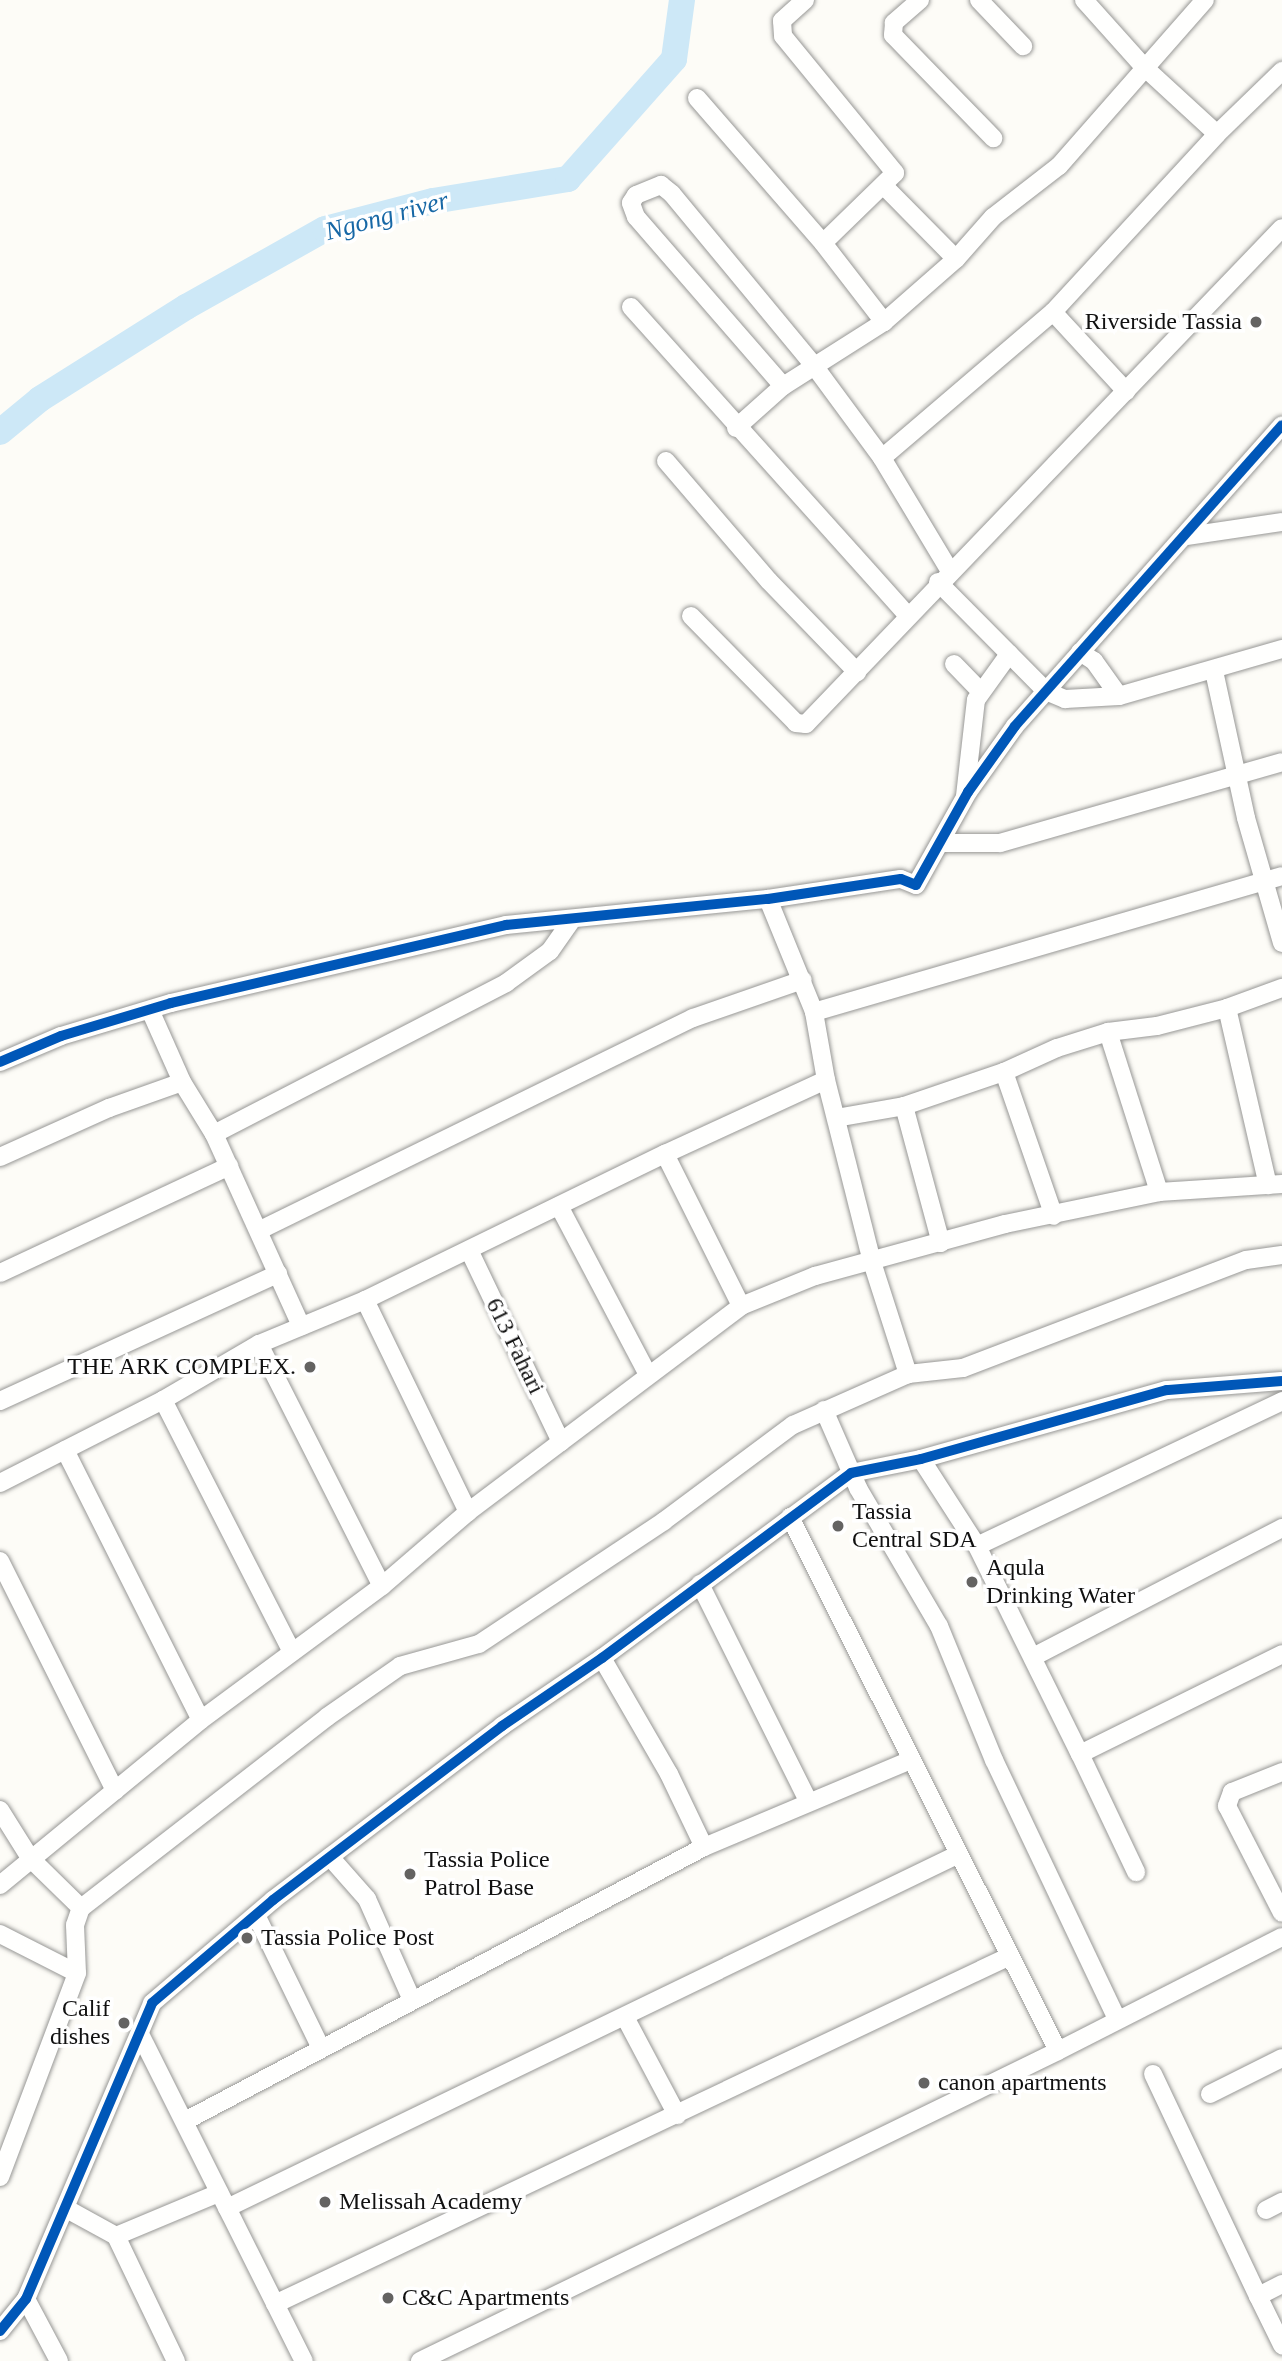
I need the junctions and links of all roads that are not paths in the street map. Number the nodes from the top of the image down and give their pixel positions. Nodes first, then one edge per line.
1 (805, 0) edge
2 (920, 0) edge
3 (979, 0) edge
4 (1205, 0) edge
5 (1094, 4) edge
6 (1023, 46) dead end
7 (1143, 66) junction
8 (1282, 71) edge
9 (697, 98) dead end
10 (1217, 134) junction
11 (993, 138) dead end
12 (886, 187) junction
13 (1282, 228) edge
14 (823, 243) junction
15 (956, 259) junction
16 (631, 307) dead end
17 (1053, 312) junction
18 (884, 322) junction
19 (815, 367) junction
20 (783, 386) junction
21 (1126, 391) junction
22 (1282, 425) edge
23 (736, 428) junction
24 (882, 458) junction
25 (666, 461) dead end
26 (1282, 522) edge
27 (1187, 536) junction
28 (944, 577) junction
29 (907, 615) junction
30 (691, 616) dead end
31 (1282, 649) edge
32 (1080, 652) junction
33 (1009, 654) junction
34 (954, 664) dead end
35 (1214, 671) junction
36 (857, 672) junction
37 (980, 691) junction
38 (1046, 691) junction
39 (1119, 696) junction
40 (1282, 762) edge
41 (1239, 775) junction
42 (965, 799) junction
43 (942, 843) junction
44 (1282, 876) edge
45 (1264, 881) junction
46 (768, 899) junction
47 (572, 919) junction
48 (1282, 943) edge
49 (803, 980) junction
50 (1282, 988) edge
51 (1227, 1008) junction
52 (150, 1010) junction
53 (814, 1012) junction
54 (1108, 1032) junction
55 (0, 1062) edge
56 (1004, 1072) junction
57 (826, 1080) junction
58 (182, 1082) junction
59 (904, 1106) junction
60 (836, 1118) junction
61 (214, 1135) junction
62 (665, 1154) junction
63 (0, 1157) edge
64 (229, 1166) junction
65 (1275, 1185) edge
66 (1159, 1192) junction
67 (559, 1206) junction
68 (1054, 1216) junction
69 (260, 1230) junction
70 (941, 1243) junction
71 (469, 1250) junction
72 (1282, 1255) edge
73 (872, 1262) junction
74 (0, 1273) edge
75 (278, 1274) junction
76 (365, 1300) junction
77 (741, 1306) junction
78 (302, 1326) junction
79 (259, 1344) junction
80 (908, 1374) junction
81 (648, 1375) junction
82 (1282, 1381) edge
83 (163, 1400) junction
84 (0, 1401) edge
85 (1282, 1401) edge
86 (824, 1410) junction
87 (561, 1442) junction
88 (65, 1450) junction
89 (921, 1459) junction
90 (851, 1473) junction
91 (0, 1483) edge
92 (468, 1512) junction
93 (790, 1517) junction
94 (1282, 1528) edge
95 (977, 1546) junction
96 (0, 1561) edge
97 (700, 1584) junction
98 (382, 1586) junction
99 (291, 1650) junction
100 (1282, 1654) edge
101 (1033, 1657) junction
102 (602, 1658) junction
103 (201, 1720) junction
104 (1080, 1754) junction
105 (911, 1760) junction
106 (1282, 1772) edge
107 (115, 1791) junction
108 (808, 1801) junction
109 (0, 1810) edge
110 (704, 1847) junction
111 (957, 1855) junction
112 (330, 1857) junction
113 (30, 1858) junction
114 (1136, 1872) dead end
115 (0, 1885) edge
116 (81, 1908) junction
117 (1282, 1913) edge
118 (256, 1915) junction
119 (0, 1934) edge
120 (1282, 1937) edge
121 (1010, 1956) junction
122 (77, 1973) junction
123 (412, 2000) junction
124 (626, 2019) junction
125 (1117, 2019) junction
126 (139, 2034) junction
127 (321, 2048) junction
128 (1058, 2051) junction
129 (1282, 2058) edge
130 (1153, 2074) dead end
131 (1210, 2094) dead end
132 (677, 2115) junction
133 (185, 2121) junction
134 (0, 2177) edge
135 (223, 2201) junction
136 (65, 2208) junction
137 (116, 2236) junction
138 (1282, 2284) edge
139 (1258, 2296) junction
140 (26, 2299) junction
141 (275, 2304) junction
142 (0, 2331) edge
143 (1282, 2345) edge
144 (59, 2361) edge
145 (176, 2361) edge
146 (304, 2361) edge
147 (421, 2361) edge

1 - 12 street
2 - 11 street
3 - 6 street
4 - 7 street
5 - 7 street
7 - 10 street
7 - 15 street
8 - 10 street
9 - 14 street
10 - 17 street
12 - 14 street
12 - 15 street
13 - 21 street
14 - 18 street
15 - 18 street
16 - 23 street
17 - 21 street
17 - 24 street
18 - 19 street
19 - 20 street
19 - 20 street
19 - 24 street
20 - 23 street
21 - 28 street
22 - 27 street
23 - 29 street
24 - 28 street
25 - 36 street
26 - 27 street
27 - 32 street
28 - 29 street
28 - 33 street
29 - 36 street
30 - 36 street
31 - 35 street
32 - 38 street
32 - 39 street
33 - 37 street
33 - 38 street
34 - 37 street
35 - 39 street
35 - 41 street
37 - 42 street
38 - 39 street
38 - 42 street
40 - 41 street
41 - 43 street
41 - 45 street
42 - 43 street
43 - 46 street
44 - 45 street
45 - 48 street
45 - 53 street
46 - 47 street
46 - 49 street
47 - 52 street
47 - 61 street
49 - 53 street
49 - 69 street
50 - 51 street
51 - 54 street
51 - 65 street
52 - 55 street
52 - 58 street
53 - 57 street
54 - 56 street
54 - 66 street
56 - 59 street
56 - 68 street
57 - 60 street
57 - 62 street
58 - 61 street
58 - 63 street
59 - 60 street
59 - 70 street
60 - 73 street
61 - 64 street
62 - 67 street
62 - 77 street
64 - 69 street
64 - 74 street
65 - 66 street
66 - 68 street
67 - 71 street
67 - 81 street
68 - 70 street
69 - 75 street
70 - 73 street
71 - 76 street
71 - 87 street, 613 Fahari
72 - 80 street
73 - 77 street
73 - 80 street
75 - 78 street
75 - 84 street
76 - 78 street
76 - 92 street
77 - 81 street
78 - 79 street
79 - 83 street
79 - 98 street
80 - 86 street
81 - 87 street
82 - 89 street
83 - 88 street
83 - 99 street
85 - 95 street
86 - 90 street
86 - 116 street
87 - 92 street
88 - 91 street
88 - 103 street
89 - 90 street
89 - 95 street
90 - 93 street
90 - 125 street
92 - 98 street
93 - 97 street
93 - 105 street
94 - 101 street
95 - 101 street
96 - 107 street
97 - 102 street
97 - 108 street
98 - 99 street
99 - 103 street
100 - 104 street
101 - 104 street
102 - 110 street
102 - 112 street
103 - 107 street
104 - 114 street
105 - 108 street
105 - 111 street
106 - 117 street
107 - 113 street
108 - 110 street
109 - 113 street
110 - 123 street
111 - 121 street
111 - 124 street
112 - 118 street
112 - 123 street
113 - 115 street
113 - 116 street
116 - 122 street
118 - 126 street
118 - 127 street
119 - 122 street
120 - 125 street
121 - 128 street
121 - 132 street
122 - 134 street
123 - 127 street
124 - 132 street
124 - 135 street
125 - 128 street
126 - 133 street
126 - 136 street
127 - 133 street
128 - 147 street
129 - 131 street
130 - 139 street
132 - 141 street
133 - 135 street
135 - 137 street
135 - 141 street
136 - 137 street
136 - 140 street
137 - 145 street
138 - 139 street
139 - 143 street
140 - 142 street
140 - 144 street
141 - 146 street

